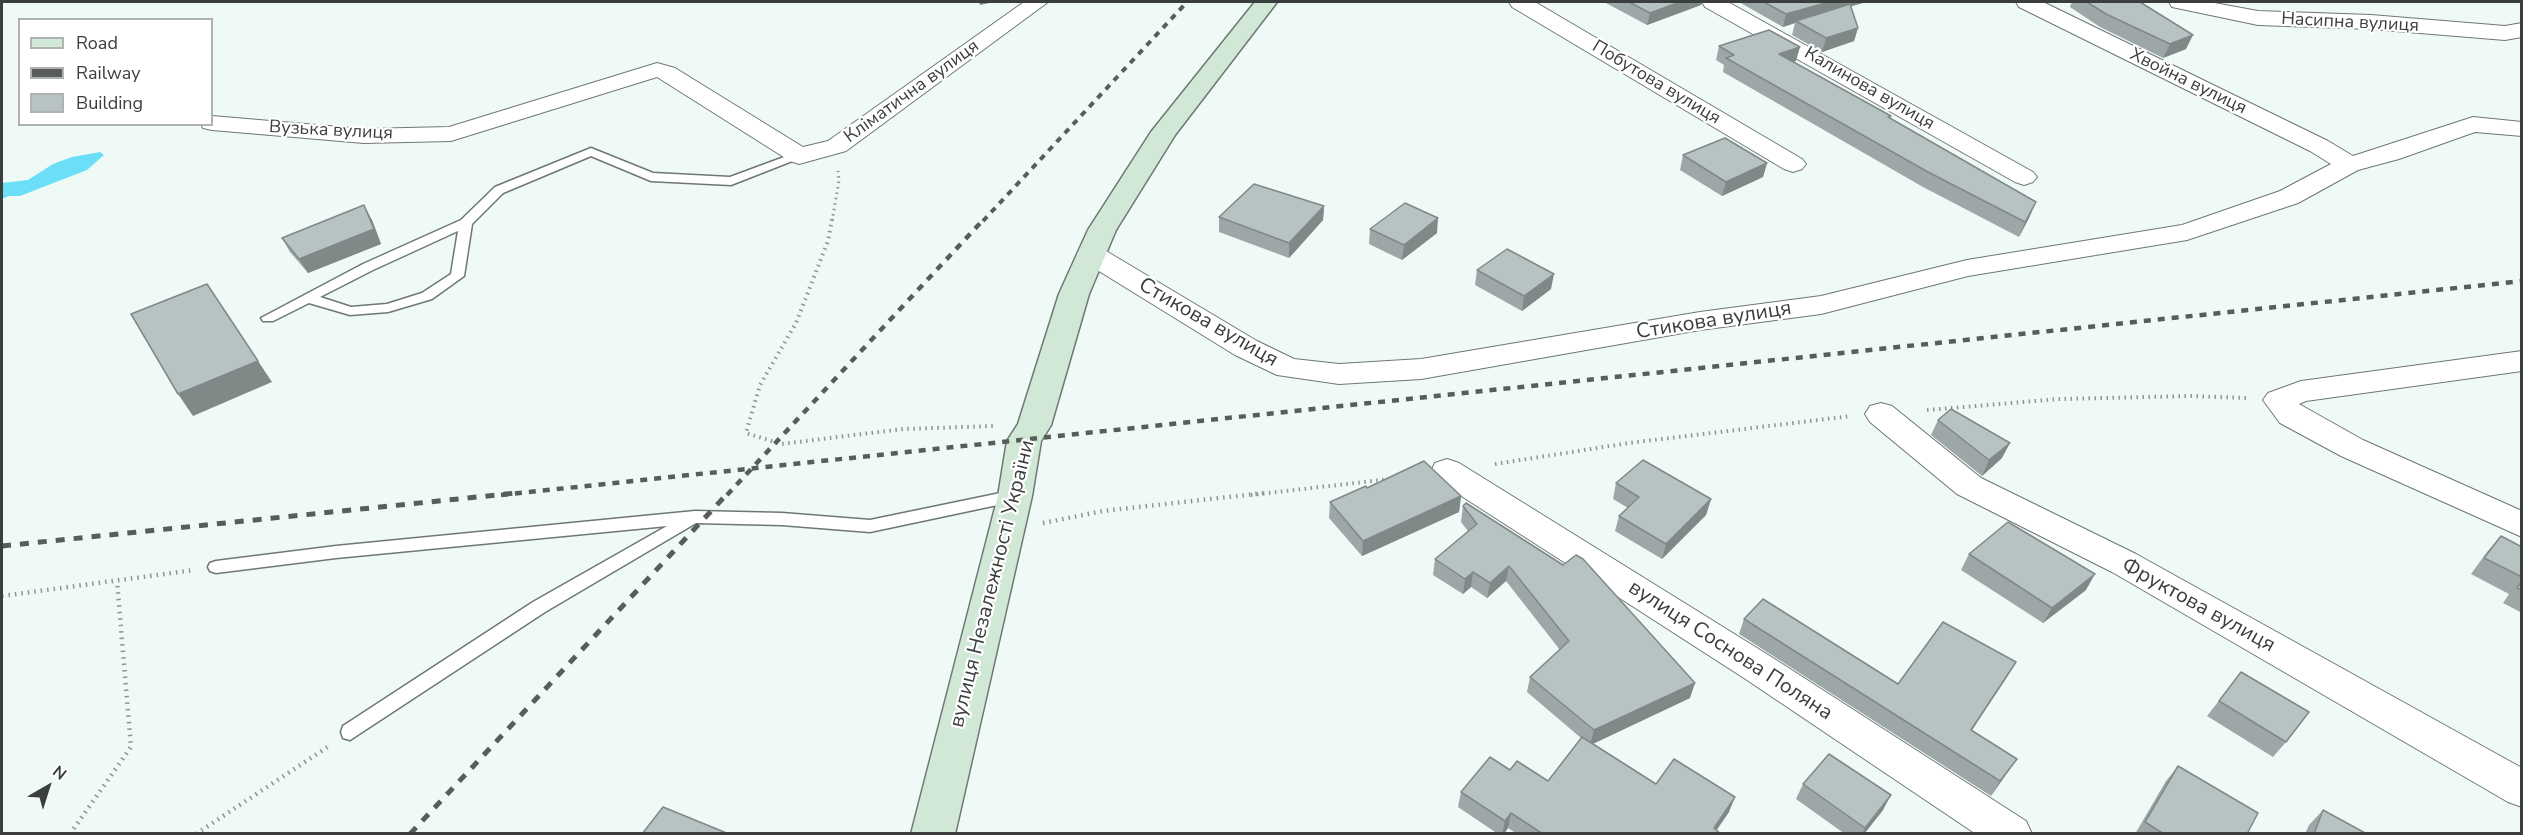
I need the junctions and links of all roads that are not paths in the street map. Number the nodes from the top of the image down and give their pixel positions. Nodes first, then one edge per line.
1 (1037, 2) edge
2 (1266, 2) edge
3 (1520, 2) edge
4 (1713, 2) edge
5 (2027, 2) edge
6 (2180, 2) edge
7 (2516, 35) edge
8 (213, 123) edge
9 (2522, 129) edge
10 (799, 156) junction
11 (1793, 164) dead end
12 (2349, 165) junction
13 (2024, 177) dead end
14 (466, 224) junction
15 (1091, 254) junction
16 (308, 298) junction
17 (268, 318) dead end
18 (2522, 361) edge
19 (1881, 414) road end
20 (1447, 471) road end
21 (1015, 496) junction
22 (695, 517) junction
23 (2522, 525) edge
24 (216, 567) road end
25 (350, 732) road end
26 (2522, 789) edge
27 (933, 834) edge
28 (2011, 834) edge

1 - 10 street, Кліматична вулиця
2 - 15 main road, вулиця Незалежності України
3 - 11 street, Побутова вулиця
4 - 13 street, Калинова вулиця
5 - 12 street, Хвойна вулиця
6 - 7 street, Насипна вулиця
8 - 10 street, Вузька вулиця
9 - 12 street, Стикова вулиця
10 - 14 lane
12 - 15 street, Стикова вулиця
14 - 16 lane
14 - 16 lane
15 - 21 main road, вулиця Незалежності України
16 - 17 lane
18 - 23 street
19 - 26 street, Фруктова вулиця
20 - 28 street, вулиця Соснова Поляна
21 - 22 lane
21 - 27 main road, вулиця Незалежності України
22 - 24 lane
22 - 25 lane

